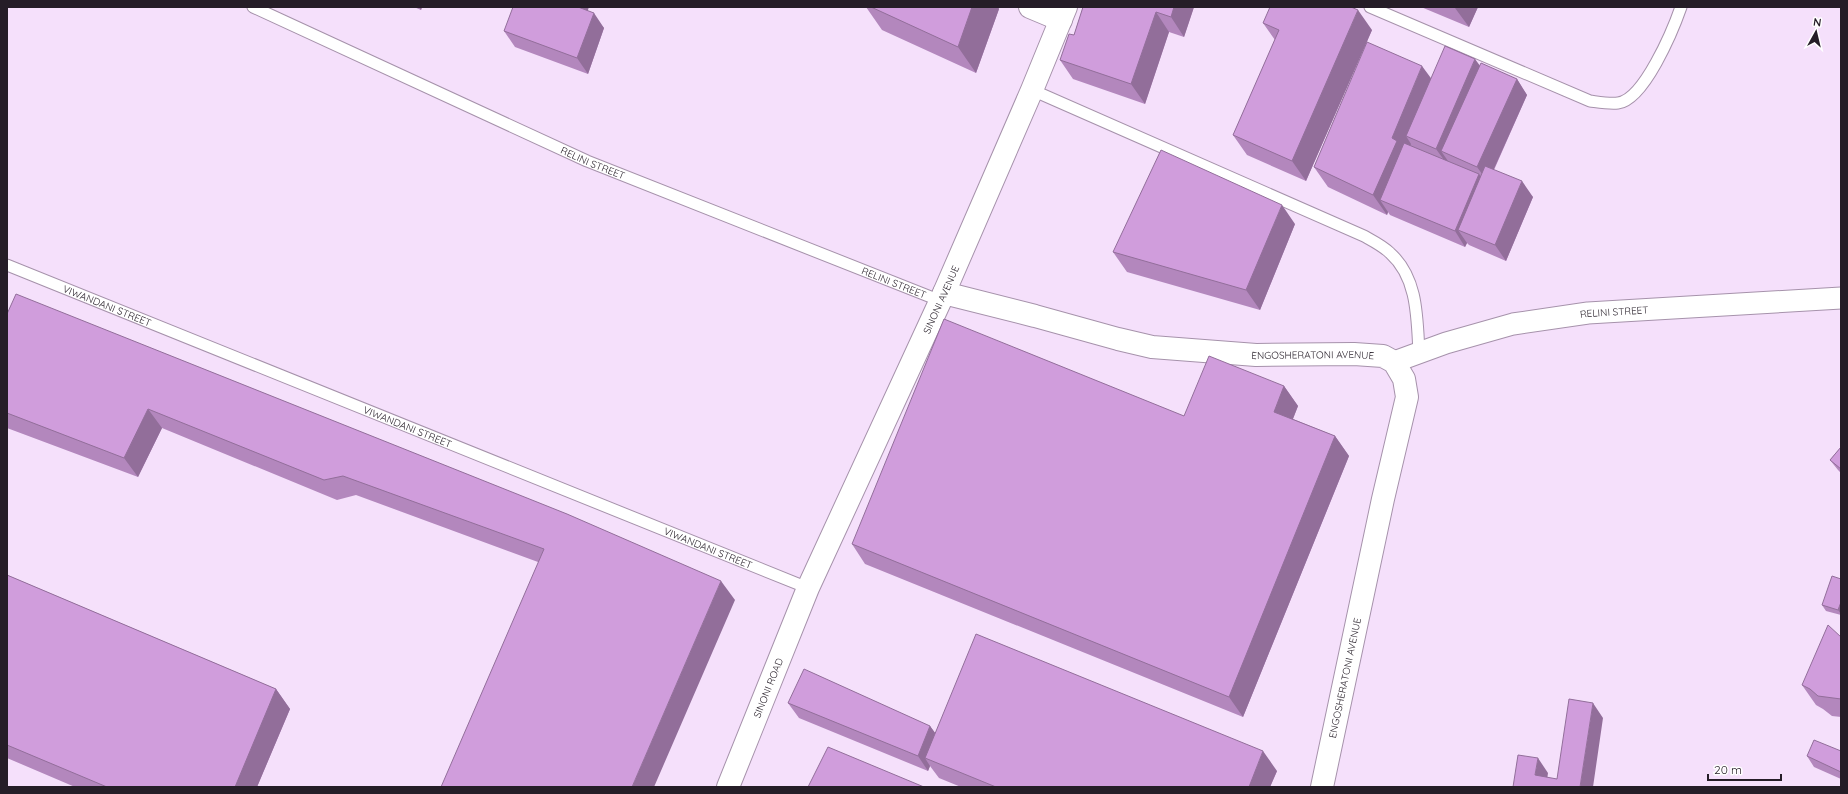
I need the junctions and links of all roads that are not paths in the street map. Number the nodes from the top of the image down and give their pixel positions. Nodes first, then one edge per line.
1 (253, 7) edge
2 (1030, 7) edge
3 (1370, 7) edge
4 (1681, 7) edge
5 (1063, 14) edge
6 (1032, 90) junction
7 (7, 265) edge
8 (942, 297) junction
9 (1841, 298) edge
10 (1419, 353) junction
11 (1394, 362) junction
12 (808, 588) junction
13 (728, 787) edge
14 (1322, 787) edge

1 - 8 lane, RELINI STREET
2 - 5 street
3 - 4 lane
5 - 6 street, SINONI AVENUE
6 - 8 street, SINONI AVENUE
6 - 10 lane
7 - 12 lane, VIWANDANI STREET
8 - 11 street, ENGOSHERATONI AVENUE
8 - 12 street, SINONI AVENUE
9 - 10 street, RELINI STREET
10 - 11 street, RELINI STREET
11 - 14 street, ENGOSHERATONI AVENUE
12 - 13 street, SINONI ROAD

